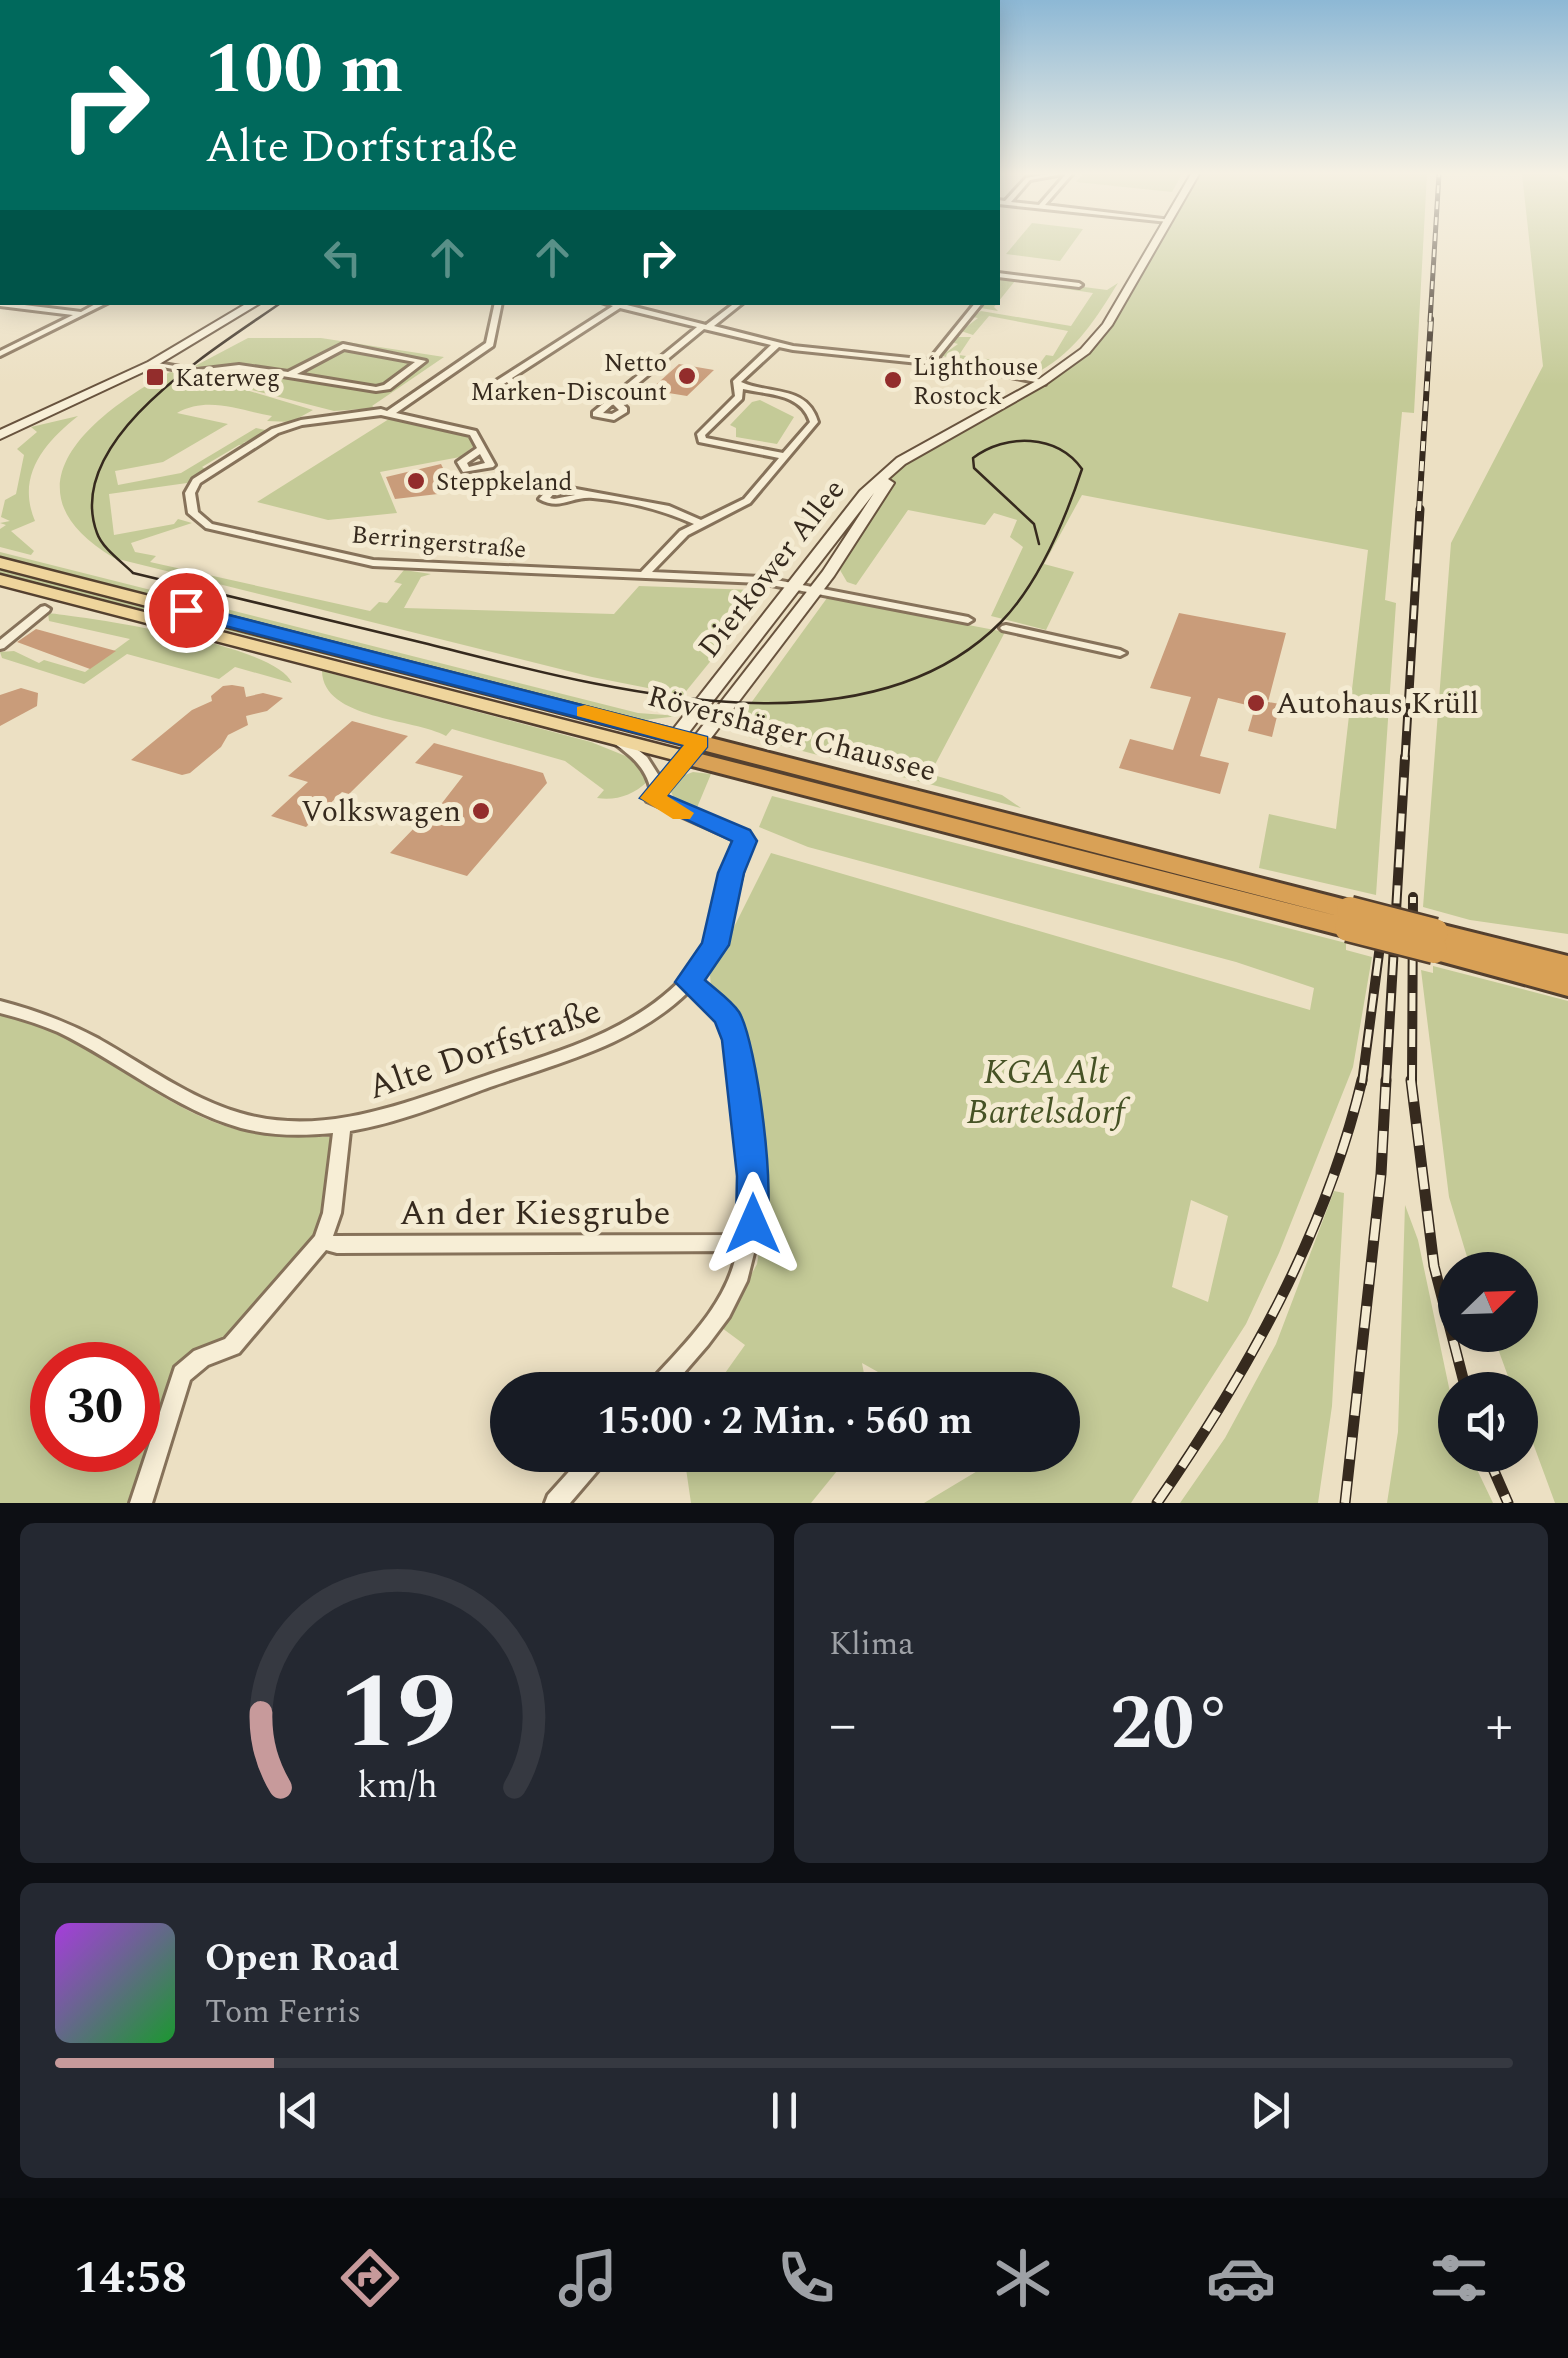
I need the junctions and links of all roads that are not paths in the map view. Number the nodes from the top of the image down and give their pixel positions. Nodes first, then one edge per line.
1 (1154, 244) edge
2 (1000, 276) edge
3 (1078, 285) dead end
4 (8, 305) edge
5 (100, 305) edge
6 (251, 305) edge
7 (498, 305) edge
8 (614, 305) edge
9 (737, 305) edge
10 (978, 305) edge
11 (618, 306) junction
12 (84, 314) junction
13 (706, 327) junction
14 (776, 344) junction
15 (0, 354) edge
16 (932, 362) junction
17 (152, 364) junction
18 (289, 375) junction
19 (506, 377) dead end
20 (1042, 382) junction
21 (738, 385) junction
22 (612, 400) dead end
23 (390, 413) junction
24 (0, 435) edge
25 (481, 450) dead end
26 (785, 456) junction
27 (587, 494) dead end
28 (701, 524) junction
29 (0, 563) edge
30 (644, 575) junction
31 (0, 580) edge
32 (806, 588) junction
33 (45, 609) dead end
34 (968, 620) dead end
35 (1006, 628) dead end
36 (0, 646) edge
37 (1120, 653) dead end
38 (614, 737) junction
39 (687, 745) junction
40 (657, 791) junction
41 (1434, 941) junction
42 (1568, 966) edge
43 (689, 982) junction
44 (1568, 986) edge
45 (0, 1007) edge
46 (342, 1126) junction
47 (322, 1241) junction
48 (750, 1243) junction
49 (671, 1372) edge
50 (583, 1472) edge
51 (141, 1503) edge
52 (556, 1503) edge

1 - 20 main road, Dierkower Allee
2 - 3 street
4 - 12 street
5 - 12 street
6 - 17 main road
7 - 23 street
8 - 11 street
9 - 13 street
10 - 16 street
11 - 13 street
11 - 19 street
12 - 15 street
13 - 14 street
13 - 22 street
14 - 16 street
14 - 21 street
16 - 20 street
17 - 18 street
17 - 24 main road
18 - 18 street
20 - 32 main road, Dierkower Allee
21 - 26 street
21 - 26 street
23 - 25 street, Berringerstraße
23 - 30 street, Berringerstraße
26 - 28 street
27 - 28 street
28 - 30 street
29 - 39 main road, Rövershäger Chaussee
30 - 32 street, Berringerstraße
31 - 38 main road, Rövershäger Chaussee
32 - 34 street, Dierkower Allee
32 - 39 main road, Dierkower Allee
33 - 36 street
35 - 37 street
38 - 39 main road, Rövershäger Chaussee
38 - 40 street, Rövershäger Chaussee
39 - 40 street
39 - 41 highway, Rövershäger Chaussee, bridge
40 - 43 street, Alte Dorfstraße
41 - 42 highway, Rövershäger Chaussee
41 - 44 highway, Rövershäger Chaussee
43 - 46 street, Alte Dorfstraße
43 - 48 street
45 - 46 street, Alte Dorfstraße
46 - 47 street
47 - 48 street, An der Kiesgrube
47 - 51 street
48 - 49 street
50 - 52 street

